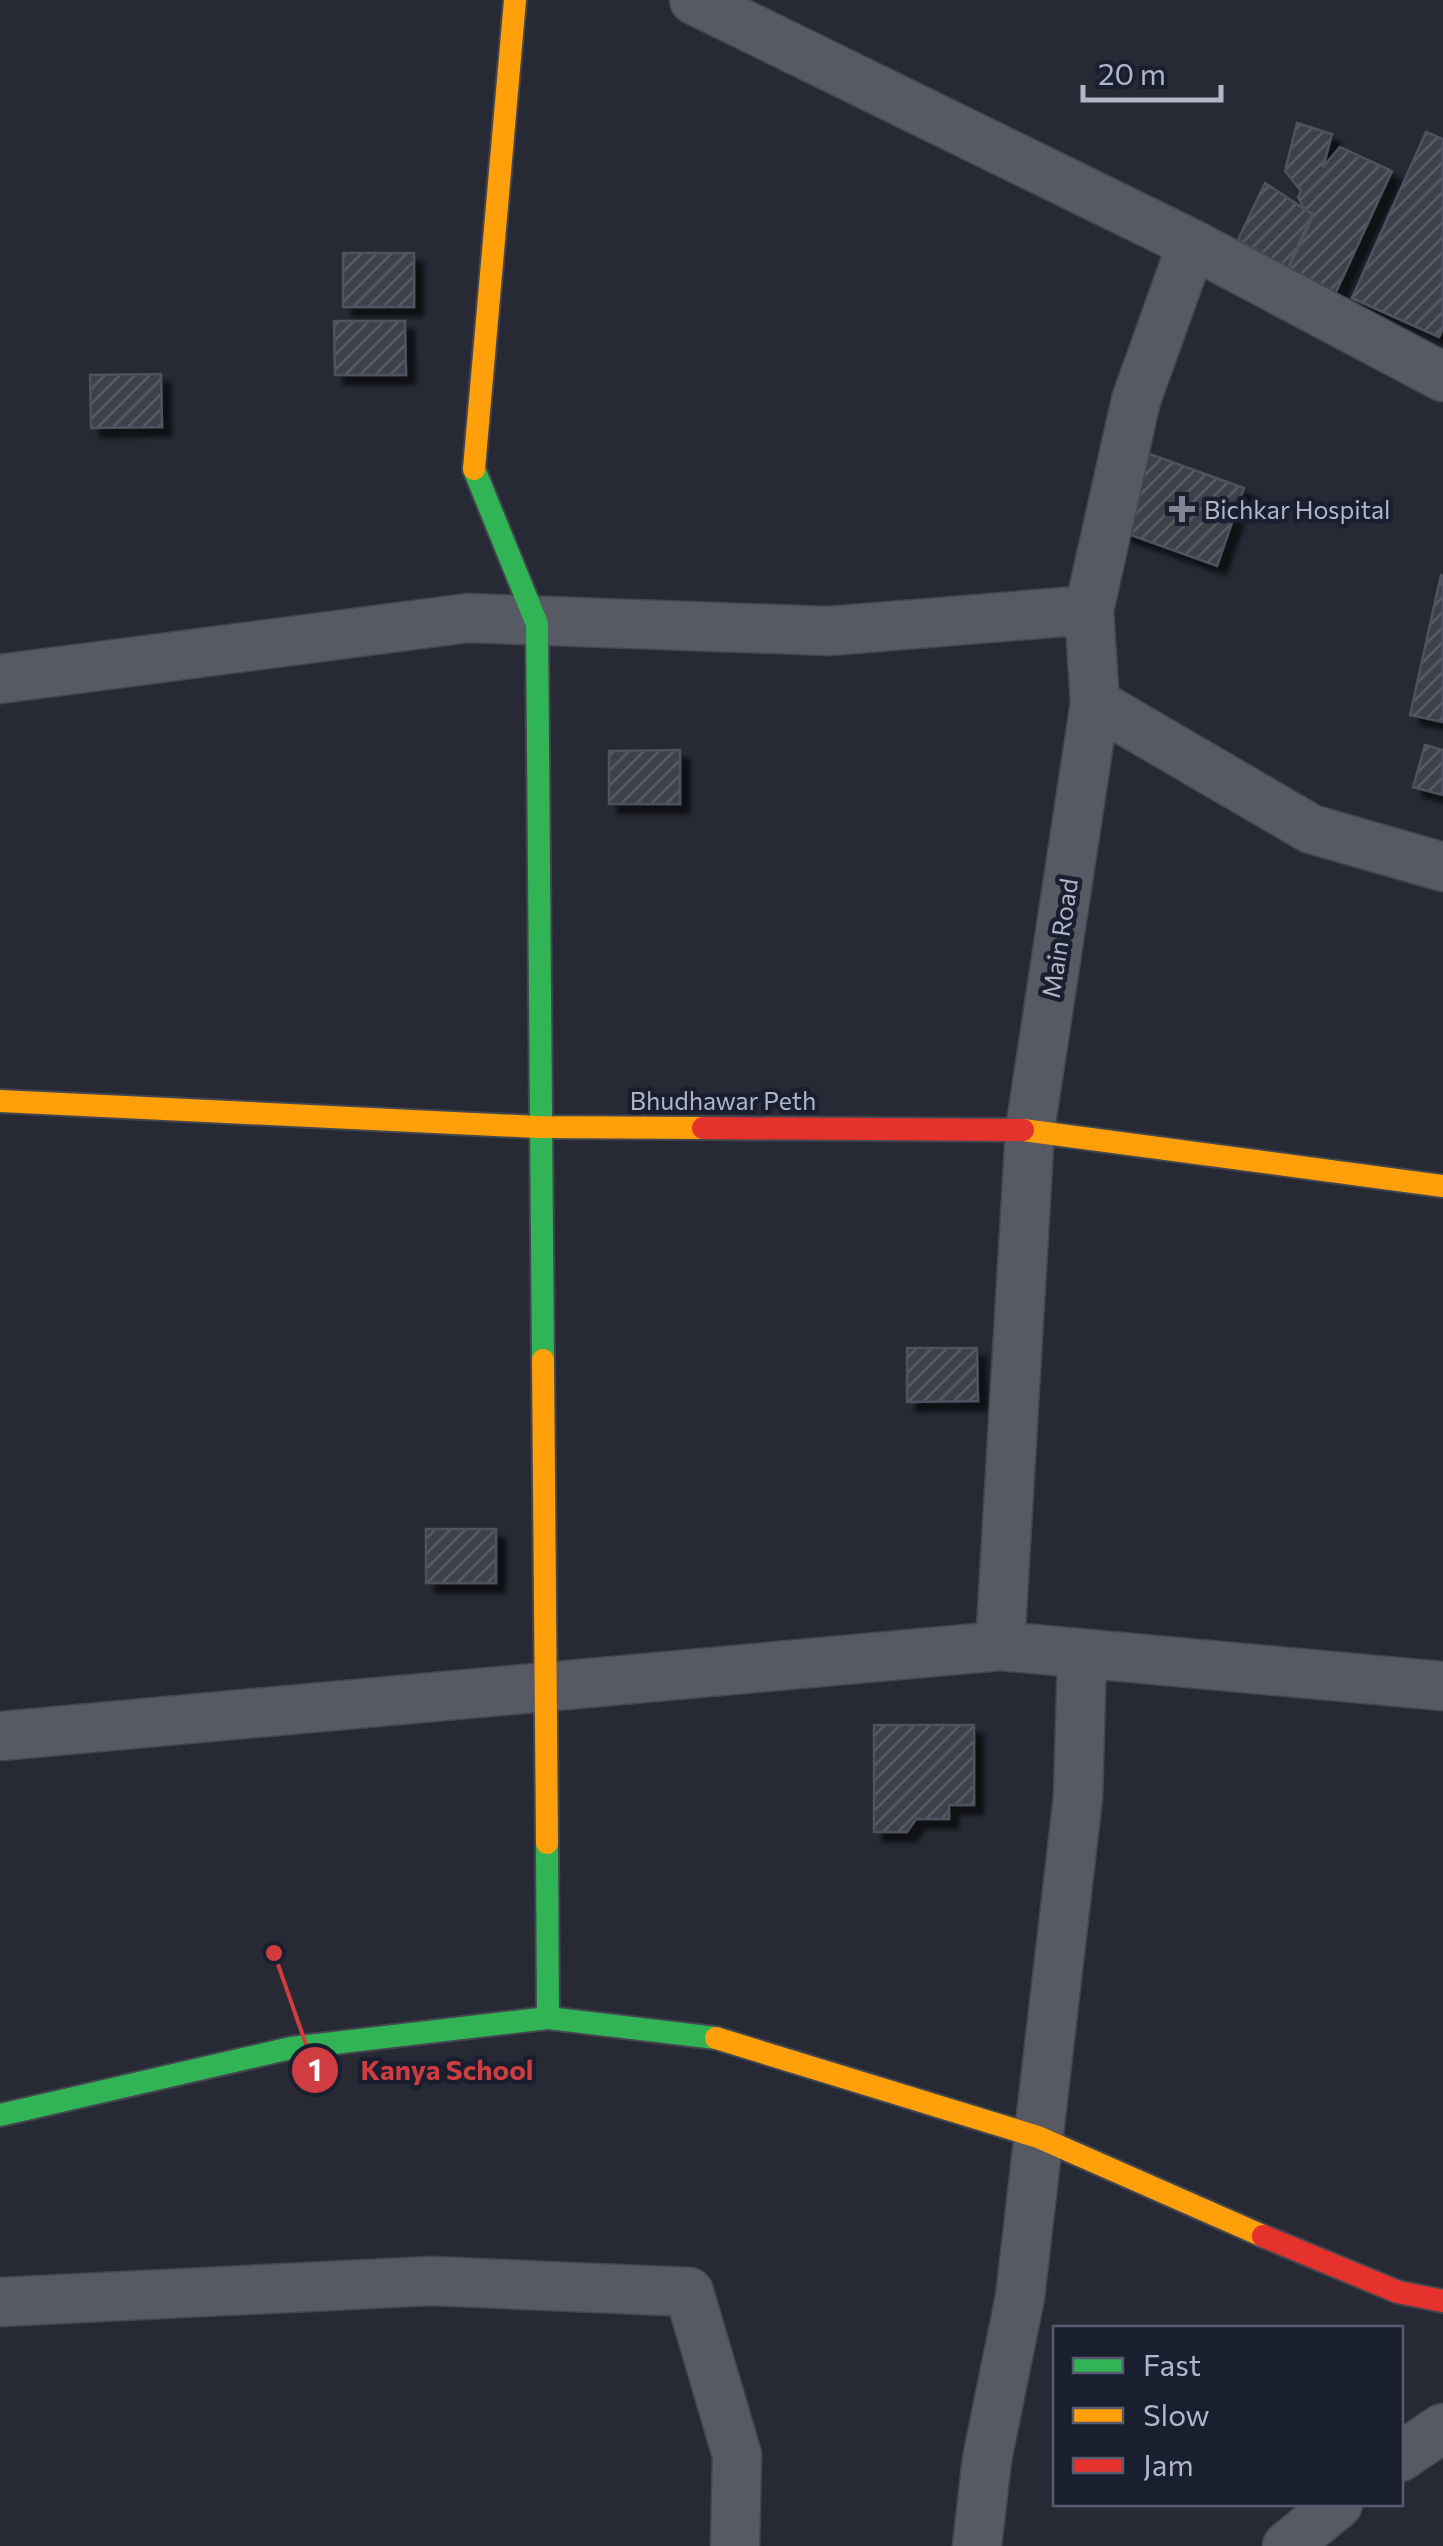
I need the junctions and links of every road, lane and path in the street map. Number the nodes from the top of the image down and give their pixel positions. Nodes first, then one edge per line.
1 (515, 0) edge
2 (694, 0) edge
3 (1192, 244) junction
4 (1443, 377) edge
5 (1090, 610) junction
6 (537, 624) junction
7 (0, 680) edge
8 (1095, 703) junction
9 (1443, 867) edge
10 (0, 1101) edge
11 (538, 1126) junction
12 (1030, 1130) junction
13 (1443, 1186) edge
14 (1000, 1646) junction
15 (1082, 1656) junction
16 (1443, 1686) edge
17 (548, 1687) junction
18 (0, 1736) edge
19 (548, 2018) junction
20 (0, 2115) edge
21 (1038, 2137) junction
22 (1443, 2301) edge
23 (0, 2302) edge
24 (1443, 2428) edge
25 (1403, 2455) edge
26 (1336, 2506) edge
27 (735, 2546) edge
28 (977, 2546) edge
29 (1288, 2546) edge

1 - 6 street
2 - 3 street
3 - 4 street
3 - 5 street, Main Road
5 - 6 street
5 - 8 street, Main Road
6 - 7 street
6 - 11 street
8 - 9 street
8 - 12 street, Main Road
10 - 11 street, Bhudhawar Peth
11 - 12 street, Bhudhawar Peth
11 - 17 street
12 - 13 street, Bhudhawar Peth
12 - 14 street, Main Road
14 - 15 street
14 - 17 street
15 - 16 street
15 - 21 street
17 - 18 street
17 - 19 street
19 - 20 street
19 - 21 street
21 - 22 street
21 - 28 street
23 - 27 street
24 - 25 street
26 - 29 street

